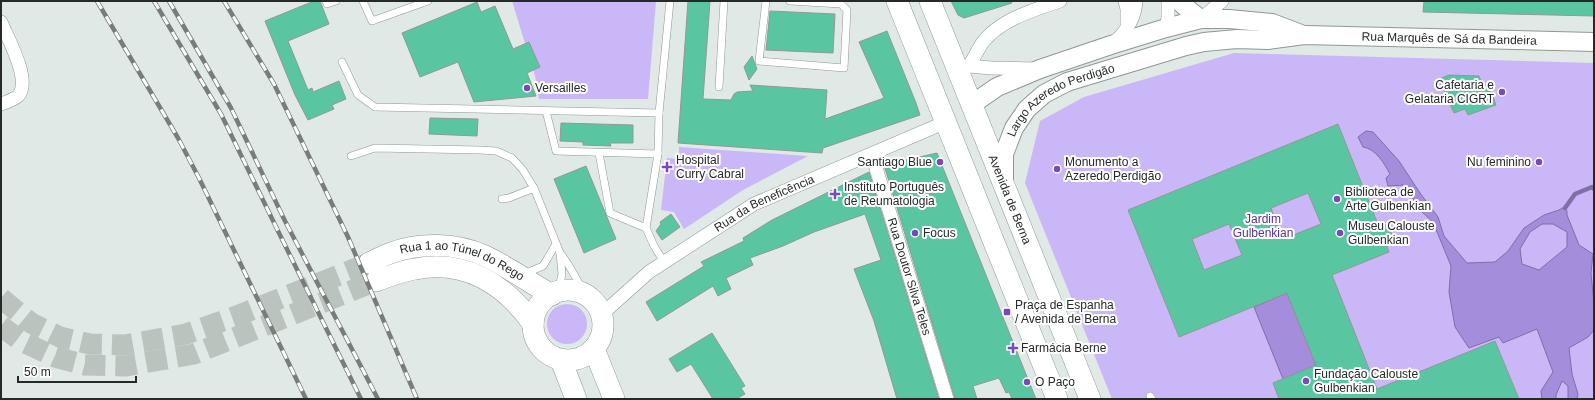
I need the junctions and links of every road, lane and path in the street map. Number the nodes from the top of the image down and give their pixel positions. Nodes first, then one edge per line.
1 (326, 1) edge
2 (336, 1) edge
3 (363, 1) edge
4 (428, 1) edge
5 (670, 1) edge
6 (724, 1) edge
7 (766, 1) edge
8 (790, 1) edge
9 (897, 1) edge
10 (930, 1) edge
11 (1060, 1) edge
12 (1124, 1) edge
13 (1136, 1) edge
14 (1168, 1) edge
15 (1179, 1) edge
16 (1222, 1) edge
17 (1201, 19) junction
18 (1, 22) edge
19 (1127, 28) junction
20 (1166, 28) junction
21 (1304, 34) junction
22 (1594, 42) edge
23 (1111, 45) junction
24 (1138, 60) junction
25 (342, 62) dead end
26 (964, 69) junction
27 (1040, 69) junction
28 (719, 87) dead end
29 (1, 104) edge
30 (971, 104) junction
31 (546, 111) junction
32 (659, 113) junction
33 (946, 122) junction
34 (599, 152) junction
35 (658, 154) junction
36 (872, 155) junction
37 (351, 156) dead end
38 (1004, 184) junction
39 (534, 188) junction
40 (502, 199) dead end
41 (646, 228) junction
42 (556, 244) junction
43 (560, 253) junction
44 (664, 262) junction
45 (519, 275) junction
46 (555, 293) junction
47 (587, 296) junction
48 (601, 315) junction
49 (533, 324) junction
50 (594, 349) junction
51 (561, 360) junction
52 (576, 399) edge
53 (614, 399) edge
54 (947, 399) edge
55 (1057, 399) edge
56 (1090, 399) edge

1 - 2 lane
3 - 4 lane
5 - 32 lane
6 - 28 lane
7 - 8 lane
9 - 33 main road
10 - 26 main road, Avenida de Berna
11 - 26 street
12 - 19 street
13 - 19 street
14 - 20 street
15 - 17 main road
16 - 17 street
17 - 20 main road, Rua Marquês de Sá da Bandeira
17 - 21 main road, Rua Marquês de Sá da Bandeira
18 - 29 street
19 - 23 street
20 - 23 main road, Rua Marquês de Sá da Bandeira
20 - 24 main road
21 - 22 main road, Rua Marquês de Sá da Bandeira
21 - 24 main road, Rua Marquês de Sá da Bandeira
23 - 27 main road, Largo Azeredo Perdigão
24 - 38 main road, Largo Azeredo Perdigão
25 - 31 lane
26 - 27 street
26 - 30 main road, Avenida de Berna
27 - 30 main road, Largo Azeredo Perdigão
30 - 33 main road
30 - 38 main road, Avenida de Berna
31 - 32 lane
31 - 34 lane
32 - 35 lane
33 - 36 street, Rua da Beneficência
33 - 55 main road
34 - 35 lane
34 - 41 lane
35 - 41 lane
36 - 44 street, Rua da Beneficência
36 - 54 street, Rua Doutor Silva Teles
37 - 39 lane
38 - 56 main road, Avenida de Berna
39 - 40 lane
39 - 42 lane
41 - 44 lane
42 - 43 lane
42 - 45 lane
43 - 46 lane
43 - 47 lane
44 - 48 street, Rua da Beneficência
45 - 46 main road, Rua 1 ao Túnel do Rego
45 - 49 main road, Rua 1 ao Túnel do Rego
46 - 47 main road
46 - 49 main road
47 - 48 main road
48 - 50 main road
49 - 51 main road
50 - 51 main road
50 - 53 main road
51 - 52 main road

